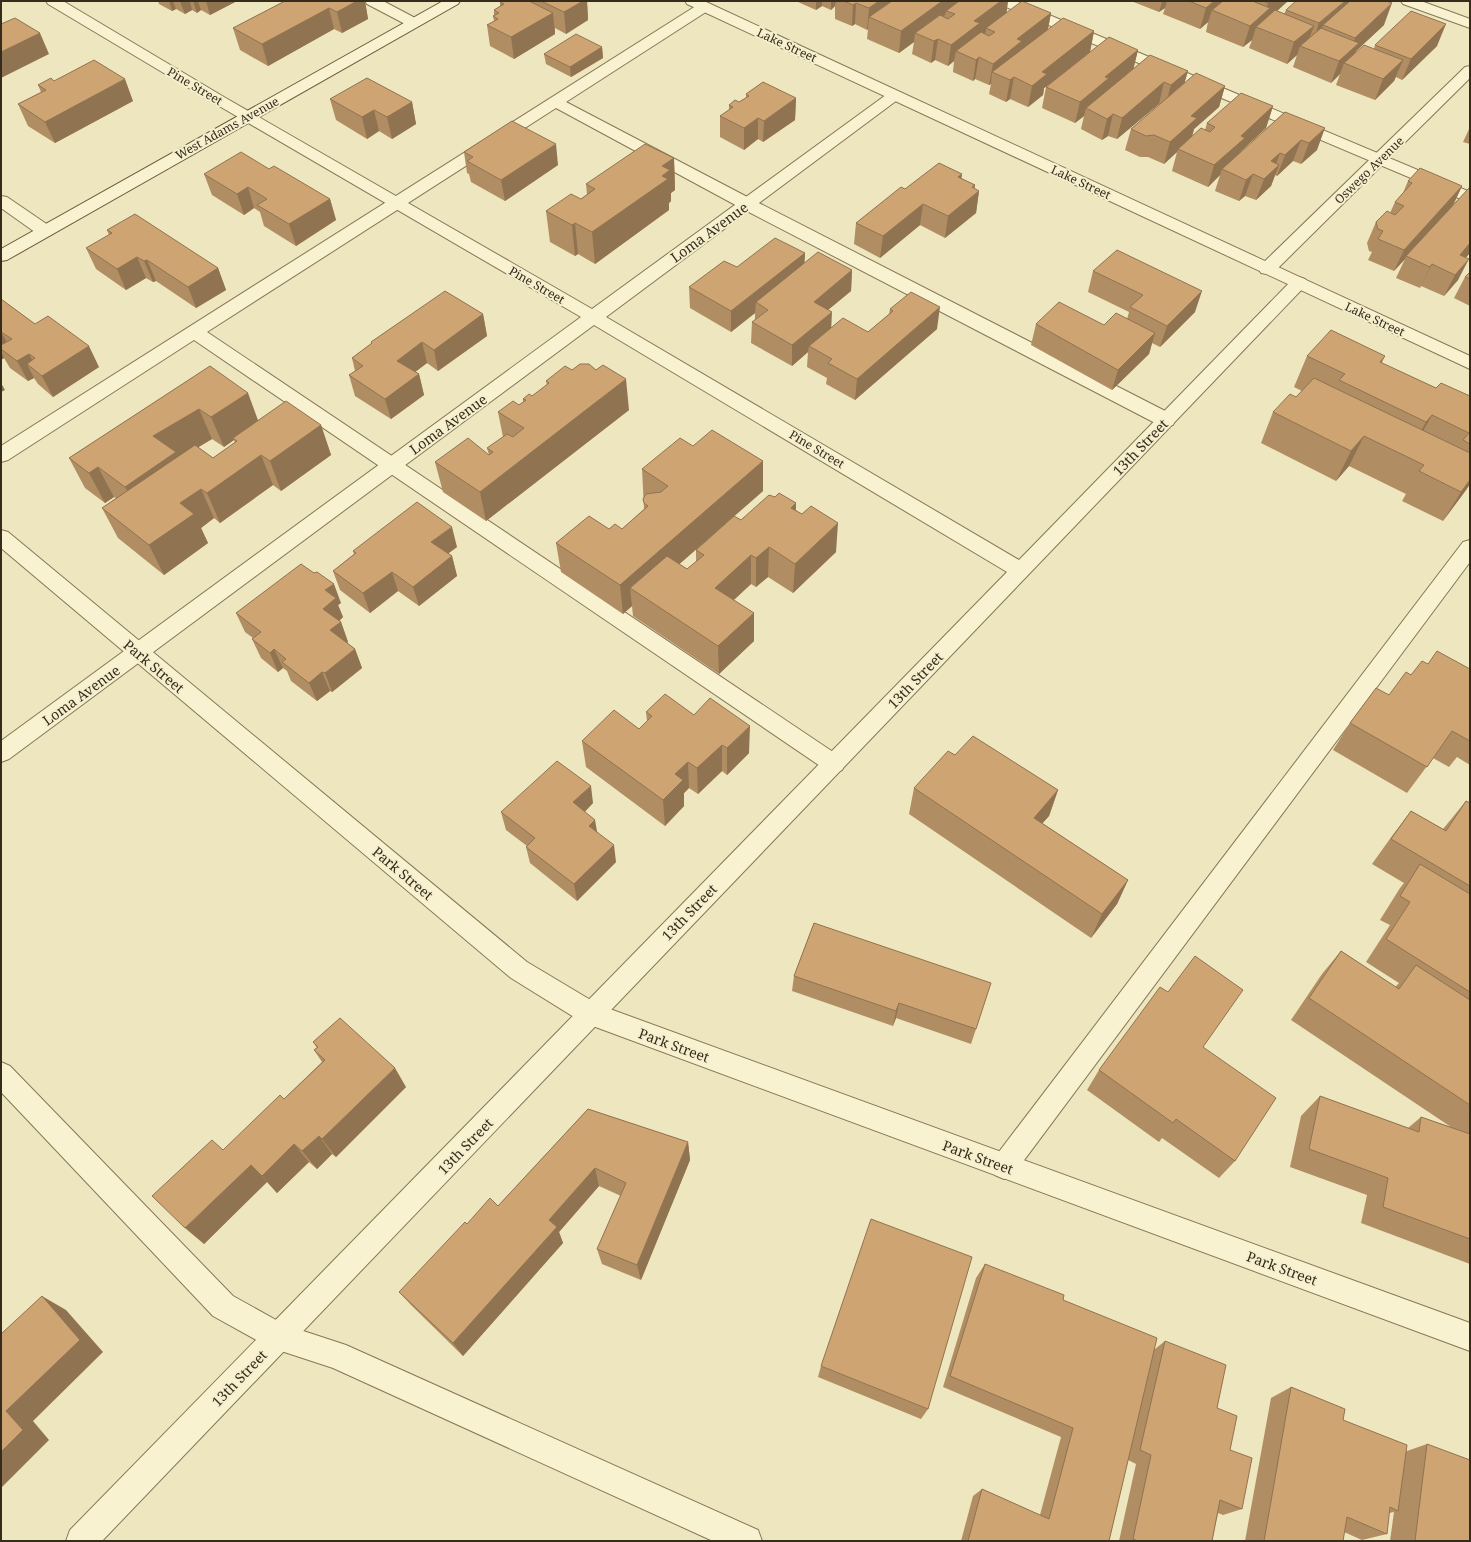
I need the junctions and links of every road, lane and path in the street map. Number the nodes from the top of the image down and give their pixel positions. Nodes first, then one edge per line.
1 (53, 1) edge
2 (372, 1) edge
3 (453, 1) edge
4 (1004, 1) edge
5 (1408, 1) edge
6 (698, 4) edge
7 (414, 23) junction
8 (1470, 24) edge
9 (1470, 70) edge
10 (895, 95) junction
11 (555, 102) junction
12 (248, 117) junction
13 (1379, 159) junction
14 (1470, 198) edge
15 (1, 201) edge
16 (396, 203) junction
17 (747, 204) junction
18 (45, 231) junction
19 (1, 256) edge
20 (1267, 269) junction
21 (1298, 283) junction
22 (593, 317) junction
23 (195, 332) junction
24 (1470, 363) edge
25 (1166, 420) junction
26 (1, 455) edge
27 (392, 466) junction
28 (1, 537) edge
29 (1470, 547) edge
30 (1021, 570) junction
31 (138, 653) junction
32 (1, 753) edge
33 (834, 764) junction
34 (591, 1014) junction
35 (1, 1074) edge
36 (1004, 1166) junction
37 (279, 1337) junction
38 (1470, 1337) edge
39 (81, 1541) edge
40 (748, 1541) edge

1 - 12 street, Pine Street
2 - 7 street
3 - 7 street, West Adams Avenue
4 - 13 street
5 - 8 street
6 - 10 street, Lake Street
6 - 11 street
7 - 12 street, West Adams Avenue
9 - 13 street, Oswego Avenue
10 - 17 street, Loma Avenue
10 - 20 street, Lake Street
11 - 16 street
11 - 17 street
12 - 16 street, Pine Street
12 - 18 street, West Adams Avenue
13 - 14 street
13 - 20 street, Oswego Avenue
15 - 18 street
16 - 22 street, Pine Street
16 - 23 street
17 - 22 street, Loma Avenue
17 - 25 street
18 - 19 street, West Adams Avenue
20 - 21 street, Lake Street
21 - 24 street, Lake Street
21 - 25 street, 13th Street
22 - 27 street, Loma Avenue
22 - 30 street, Pine Street
23 - 26 street
23 - 27 street
25 - 30 street, 13th Street
27 - 31 street, Loma Avenue
27 - 33 street
28 - 31 street, Park Street
29 - 36 street
30 - 33 street, 13th Street
31 - 32 street, Loma Avenue
31 - 34 street, Park Street
33 - 34 street, 13th Street
34 - 36 street, Park Street
34 - 37 street, 13th Street
35 - 37 street
36 - 38 street, Park Street
37 - 39 street, 13th Street
37 - 40 street

